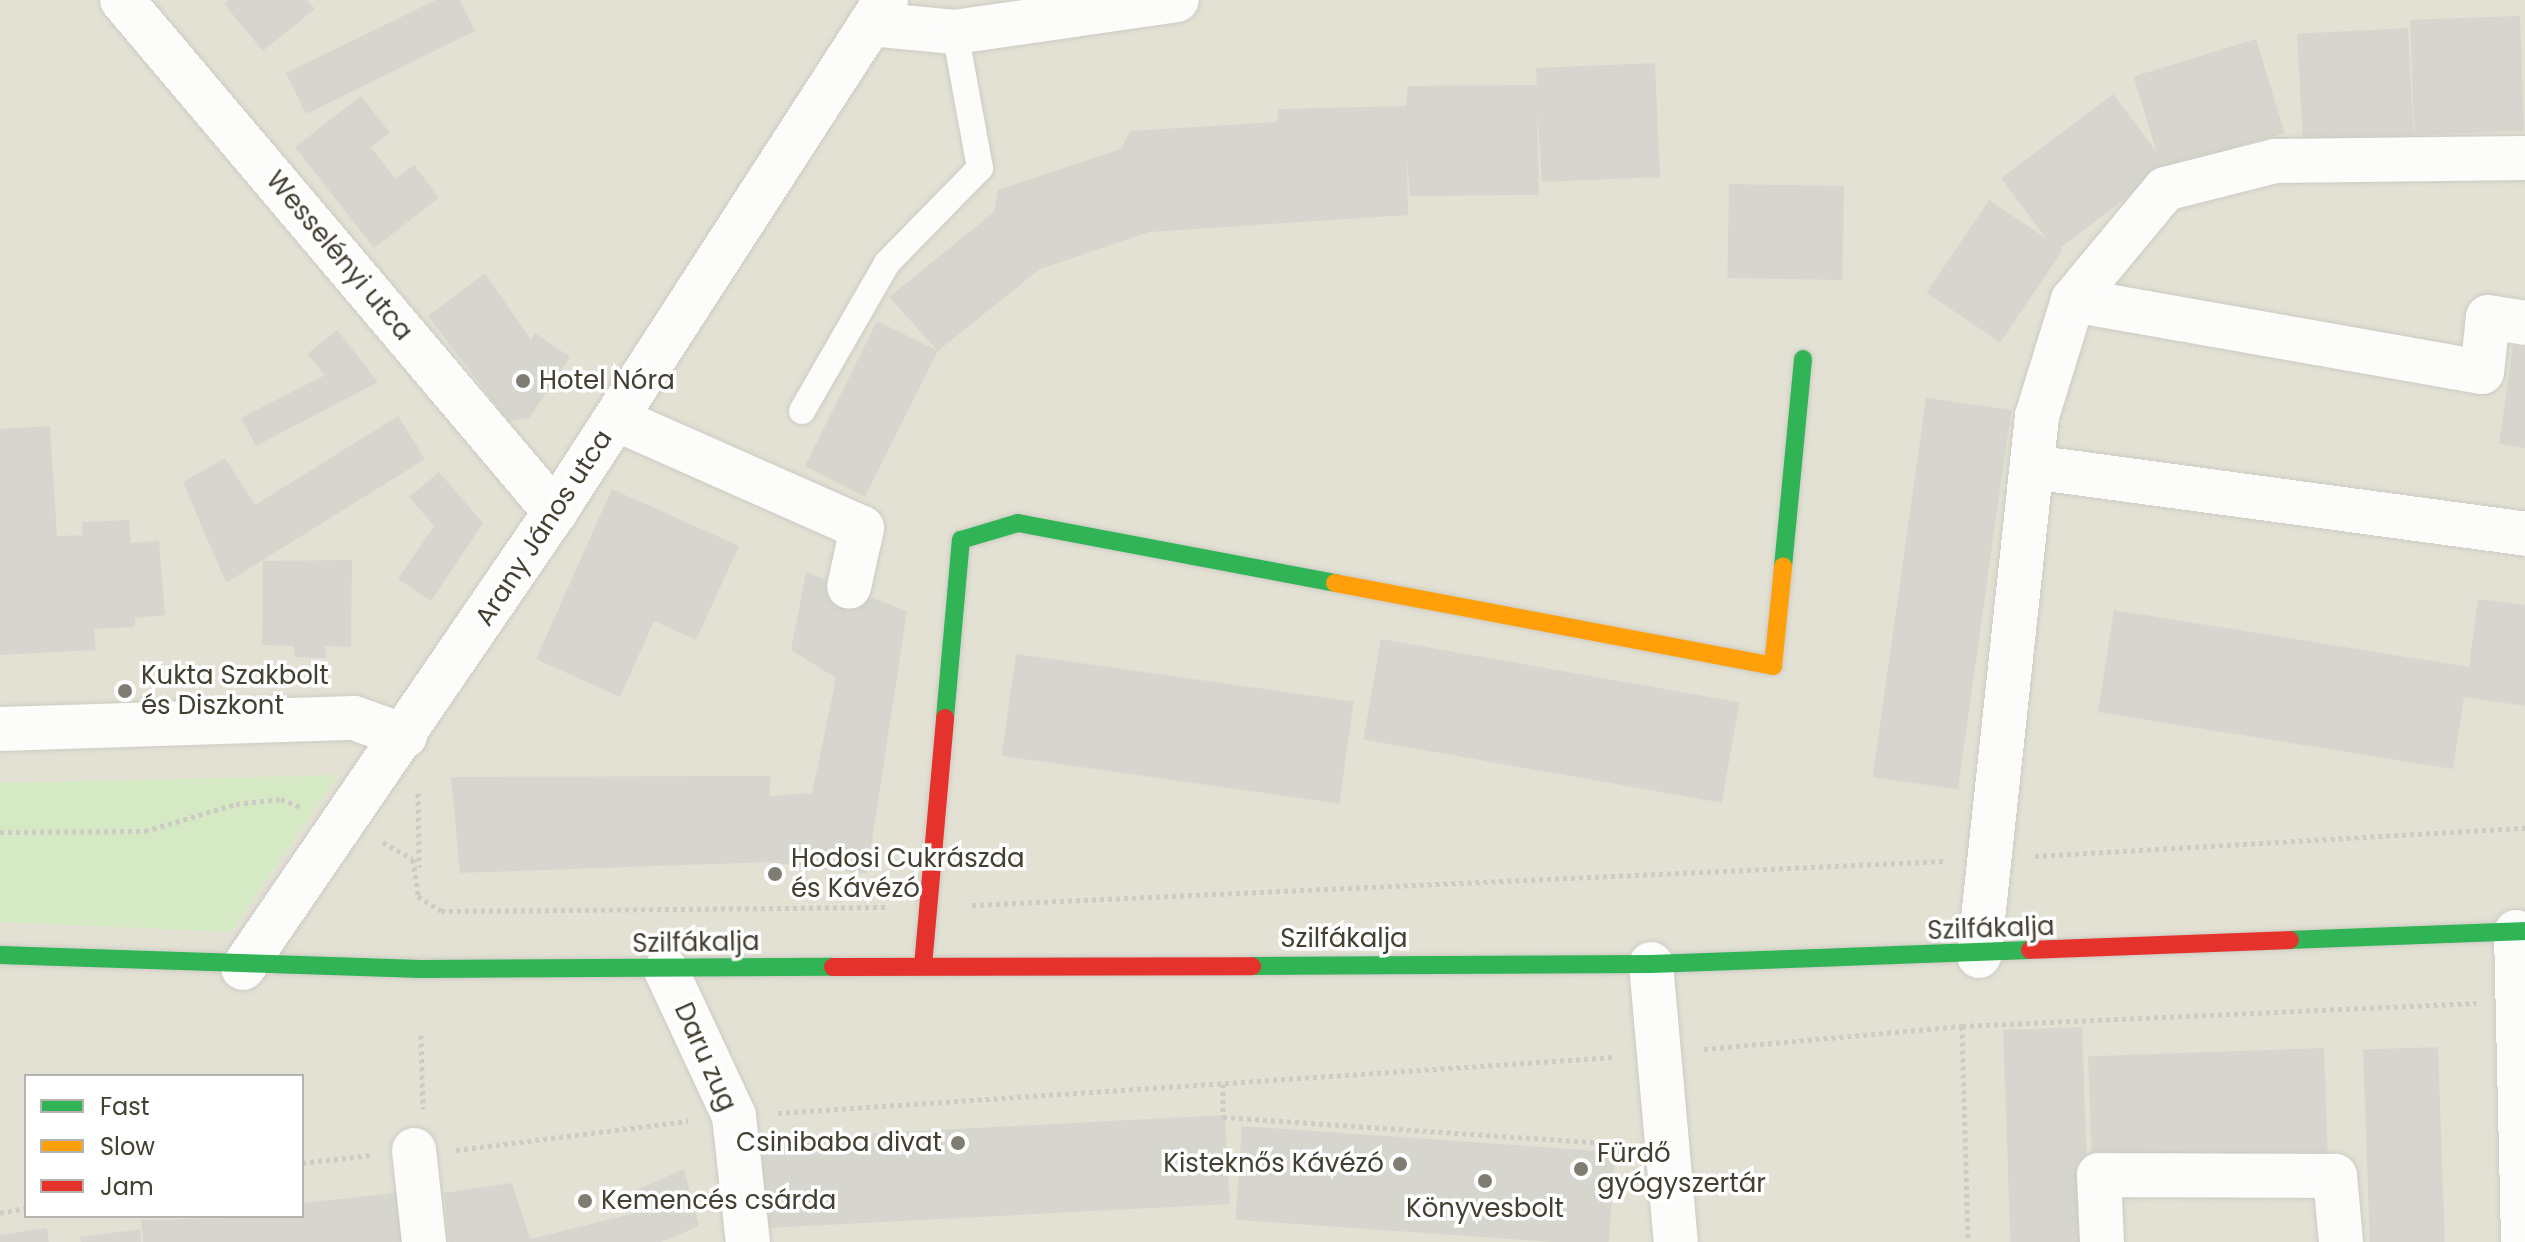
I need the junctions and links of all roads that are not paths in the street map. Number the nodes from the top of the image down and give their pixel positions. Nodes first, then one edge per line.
1 (122, 0) edge
2 (1177, 0) edge
3 (878, 12) edge
4 (955, 32) junction
5 (2525, 158) edge
6 (2073, 300) junction
7 (2525, 323) edge
8 (1803, 359) dead end
9 (802, 411) dead end
10 (616, 419) junction
11 (2032, 467) junction
12 (555, 512) junction
13 (2525, 534) edge
14 (849, 587) dead end
15 (0, 729) edge
16 (405, 736) junction
17 (2521, 932) edge
18 (0, 955) edge
19 (1979, 956) junction
20 (1651, 964) junction
21 (923, 966) junction
22 (243, 968) junction
23 (666, 970) junction
24 (425, 1142) road end
25 (424, 1242) edge
26 (748, 1242) edge
27 (1676, 1242) edge
28 (2102, 1242) edge
29 (2341, 1242) edge
30 (2523, 1242) edge

1 - 12 street, Wesselényi utca
2 - 4 street
3 - 4 street
3 - 10 street, Arany János utca
4 - 9 lane
5 - 6 street
6 - 7 street
6 - 11 street
8 - 21 street
10 - 12 street, Arany János utca
10 - 14 street
11 - 13 street
11 - 19 street
12 - 16 street, Arany János utca
15 - 16 street
16 - 22 street, Arany János utca
17 - 19 street, Szilfákalja
17 - 30 street
18 - 22 street, Szilfákalja
19 - 20 street, Szilfákalja
20 - 21 street, Szilfákalja
20 - 27 street
21 - 23 street, Szilfákalja
22 - 23 street, Szilfákalja
23 - 26 street, Daru zug
24 - 25 street
28 - 29 street

